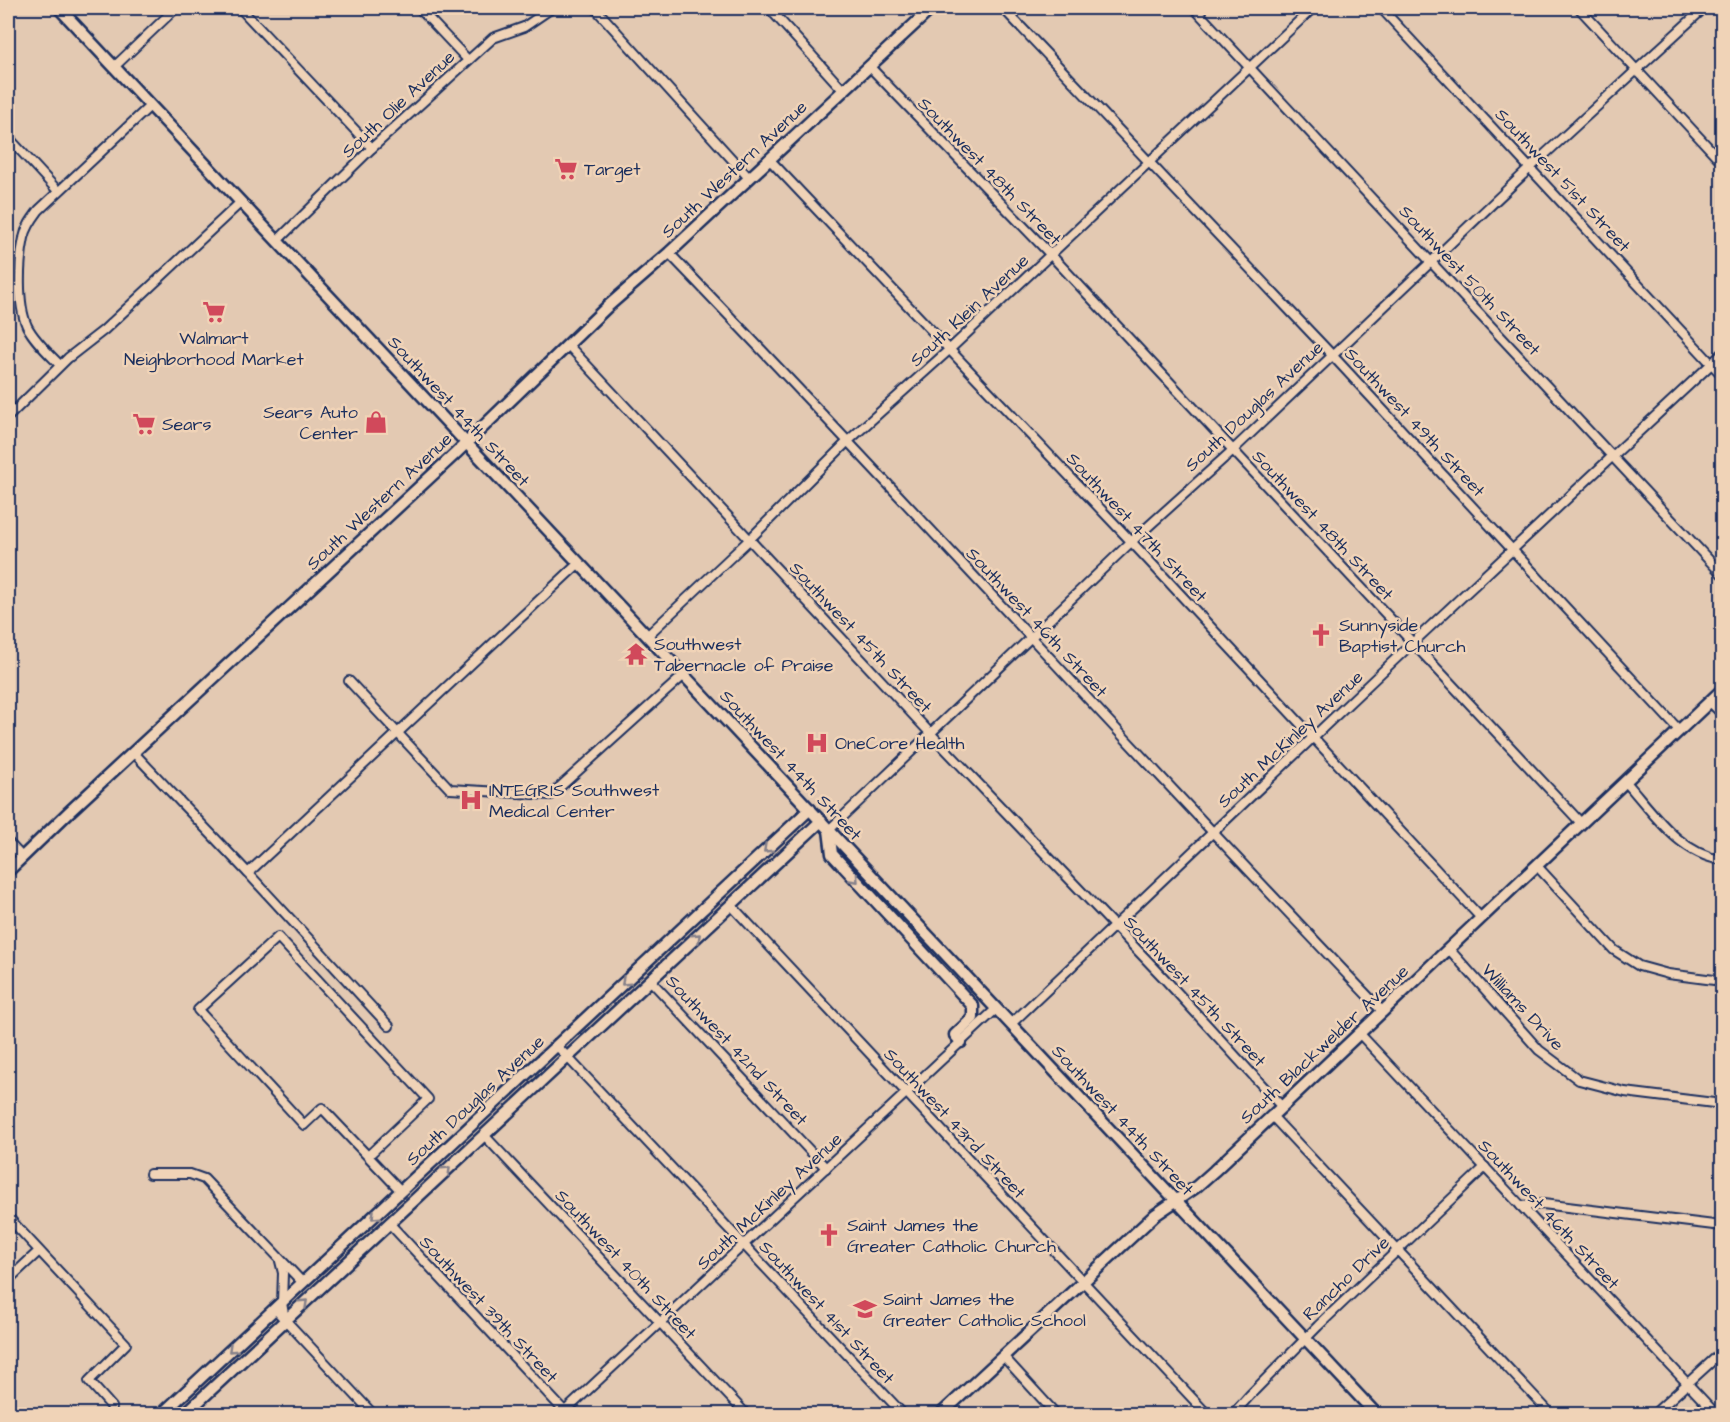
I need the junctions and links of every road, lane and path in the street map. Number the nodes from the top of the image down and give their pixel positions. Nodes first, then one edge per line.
1 (59, 8) edge
2 (176, 8) edge
3 (240, 8) edge
4 (419, 8) edge
5 (552, 8) edge
6 (595, 8) edge
7 (769, 8) edge
8 (932, 8) edge
9 (1003, 8) edge
10 (1194, 8) edge
11 (1313, 8) edge
12 (1382, 8) edge
13 (1579, 8) edge
14 (1704, 8) edge
15 (468, 60) junction
16 (869, 66) junction
17 (1249, 66) junction
18 (114, 67) junction
19 (1636, 69) junction
20 (843, 90) junction
21 (151, 105) junction
22 (8, 137) edge
23 (372, 148) junction
24 (769, 159) junction
25 (1149, 161) junction
26 (1722, 162) edge
27 (1531, 167) junction
28 (749, 178) junction
29 (58, 191) junction
30 (241, 202) junction
31 (277, 241) junction
32 (669, 253) junction
33 (1050, 254) junction
34 (1432, 261) junction
35 (568, 345) junction
36 (949, 350) junction
37 (1722, 354) edge
38 (1332, 355) junction
39 (1713, 364) junction
40 (60, 365) junction
41 (1722, 375) edge
42 (8, 417) edge
43 (849, 441) junction
44 (466, 443) junction
45 (1233, 450) junction
46 (1613, 456) junction
47 (750, 540) junction
48 (1131, 542) junction
49 (1514, 550) junction
50 (579, 563) junction
51 (1722, 574) edge
52 (647, 636) junction
53 (1031, 637) junction
54 (1412, 644) junction
55 (684, 675) junction
56 (349, 681) dead end
57 (1722, 690) edge
58 (1710, 702) junction
59 (1722, 714) edge
60 (1679, 730) junction
61 (396, 734) junction
62 (931, 734) junction
63 (1313, 738) junction
64 (133, 752) junction
65 (1624, 781) junction
66 (810, 809) junction
67 (821, 821) junction
68 (1581, 823) junction
69 (830, 830) junction
70 (1212, 834) junction
71 (8, 842) edge
72 (22, 857) junction
73 (1722, 860) edge
74 (1537, 866) junction
75 (8, 871) edge
76 (248, 873) junction
77 (731, 905) junction
78 (1481, 918) junction
79 (1114, 925) junction
80 (1449, 949) junction
81 (650, 980) junction
82 (1722, 981) edge
83 (996, 1009) junction
84 (1383, 1012) junction
85 (1011, 1024) junction
86 (389, 1026) dead end
87 (1360, 1034) junction
88 (958, 1038) junction
89 (557, 1046) junction
90 (568, 1058) junction
91 (906, 1093) junction
92 (1722, 1104) edge
93 (1282, 1107) junction
94 (1272, 1116) junction
95 (484, 1135) junction
96 (368, 1156) junction
97 (1485, 1167) junction
98 (826, 1168) junction
99 (150, 1174) dead end
100 (401, 1191) junction
101 (1176, 1200) junction
102 (1521, 1206) junction
103 (8, 1216) edge
104 (389, 1223) junction
105 (1722, 1226) edge
106 (744, 1245) junction
107 (1396, 1250) junction
108 (39, 1251) junction
109 (279, 1259) junction
110 (8, 1280) edge
111 (1083, 1281) junction
112 (303, 1283) junction
113 (278, 1306) junction
114 (285, 1320) junction
115 (660, 1323) junction
116 (1306, 1340) junction
117 (1722, 1352) edge
118 (1003, 1356) junction
119 (1688, 1383) junction
120 (111, 1414) edge
121 (162, 1414) edge
122 (185, 1414) edge
123 (373, 1414) edge
124 (565, 1414) edge
125 (746, 1414) edge
126 (903, 1414) edge
127 (941, 1414) edge
128 (1056, 1414) edge
129 (1208, 1414) edge
130 (1233, 1414) edge
131 (1376, 1414) edge
132 (1551, 1414) edge
133 (1654, 1414) edge
134 (1716, 1414) edge

1 - 18 main road, Southwest 44th Street
2 - 18 street
3 - 23 street
4 - 15 street
5 - 15 street, South Olie Avenue
6 - 28 street
7 - 20 street
8 - 16 main road, South Western Avenue
9 - 25 street, Southwest 49th Street
10 - 17 street, Southwest 50th Street
11 - 17 street, South Klein Avenue
12 - 27 street, Southwest 51st Street
13 - 19 street
14 - 19 street, South Douglas Avenue
15 - 23 street, South Olie Avenue
16 - 20 main road, South Western Avenue
16 - 33 street, Southwest 48th Street
17 - 25 street, South Klein Avenue
17 - 34 street, Southwest 50th Street
18 - 21 main road, Southwest 44th Street
19 - 26 street
19 - 27 street, South Douglas Avenue
20 - 24 main road, South Western Avenue
21 - 29 street
21 - 30 main road, Southwest 44th Street
22 - 29 street
23 - 31 street, South Olie Avenue
24 - 28 main road, South Western Avenue
24 - 36 street, Southwest 47th Street
25 - 33 street, South Klein Avenue
25 - 38 street, Southwest 49th Street
27 - 34 street, South Douglas Avenue
27 - 39 street, Southwest 51st Street
28 - 32 main road, South Western Avenue
29 - 40 street
30 - 31 main road, Southwest 44th Street
30 - 40 street
31 - 44 main road, Southwest 44th Street
32 - 35 main road, South Western Avenue
32 - 43 street, Southwest 46th Street
33 - 36 street, South Klein Avenue
33 - 45 street, Southwest 48th Street
34 - 38 street, South Douglas Avenue
34 - 46 street, Southwest 50th Street
35 - 44 main road, South Western Avenue
35 - 47 street, Southwest 45th Street
36 - 43 street, South Klein Avenue
36 - 48 street, Southwest 47th Street
37 - 39 street, South McKinley Avenue
38 - 45 street, South Douglas Avenue
38 - 49 street, Southwest 49th Street
39 - 41 street, Southwest 51st Street
39 - 46 street, South McKinley Avenue
40 - 42 street
43 - 47 street, South Klein Avenue
43 - 53 street, Southwest 46th Street
44 - 50 main road, Southwest 44th Street
44 - 64 main road, South Western Avenue
45 - 48 street, South Douglas Avenue
45 - 54 street, Southwest 48th Street
46 - 49 street, South McKinley Avenue
46 - 51 street, Southwest 50th Street
47 - 52 street, South Klein Avenue
47 - 62 street, Southwest 45th Street
48 - 53 street, South Douglas Avenue
48 - 63 street, Southwest 47th Street
49 - 54 street, South McKinley Avenue
49 - 60 street, Southwest 49th Street
50 - 52 main road, Southwest 44th Street
50 - 61 street
52 - 55 main road, Southwest 44th Street
53 - 62 street, South Douglas Avenue
53 - 70 street, Southwest 46th Street
54 - 63 street, South McKinley Avenue
54 - 68 street, Southwest 48th Street
55 - 61 street
55 - 66 main road, Southwest 44th Street
56 - 61 street
57 - 58 main road, South Blackwelder Avenue
58 - 59 street
58 - 60 main road, South Blackwelder Avenue
60 - 65 main road, South Blackwelder Avenue
61 - 76 street
62 - 69 street, South Douglas Avenue
62 - 79 street, Southwest 45th Street
63 - 70 street, South McKinley Avenue
63 - 78 street, Southwest 47th Street
64 - 72 main road, South Western Avenue
64 - 76 street
65 - 68 main road, South Blackwelder Avenue
65 - 73 street
66 - 67 main road, Southwest 44th Street
66 -> 89 main road, South Douglas Avenue
67 - 69 main road, Southwest 44th Street
67 - 77 main road, South Douglas Avenue
68 - 74 main road, South Blackwelder Avenue
69 - 83 main road, Southwest 44th Street
69 -> 88 main road
70 - 79 street, South McKinley Avenue
70 - 84 street, Southwest 46th Street
71 - 72 street
72 - 75 main road, South Western Avenue
74 - 78 main road, South Blackwelder Avenue
74 - 82 street
76 - 86 street
81 -> 77 main road, South Douglas Avenue
77 - 91 street, Southwest 43rd Street
78 - 80 main road, South Blackwelder Avenue
79 - 85 street, South McKinley Avenue
79 - 93 street, Southwest 45th Street
80 - 84 main road, South Blackwelder Avenue
80 - 92 street, Williams Drive
81 - 90 main road, South Douglas Avenue
81 - 98 street, Southwest 42nd Street
83 - 85 main road, Southwest 44th Street
83 - 88 street, South McKinley Avenue
84 - 87 main road, South Blackwelder Avenue
85 - 101 main road, Southwest 44th Street
87 - 93 main road, South Blackwelder Avenue
87 - 97 street, Southwest 46th Street
88 - 91 street, South McKinley Avenue
89 - 90 street, Southwest 41st Street
89 - 100 main road, South Douglas Avenue
90 - 95 main road, South Douglas Avenue
90 - 106 street, Southwest 41st Street
91 - 98 street, South McKinley Avenue
91 - 111 street, Southwest 43rd Street
93 - 94 main road, South Blackwelder Avenue
94 - 101 main road, South Blackwelder Avenue
94 - 107 street
104 -> 95 main road, South Douglas Avenue
95 - 115 street, Southwest 40th Street
96 - 96 street
96 - 100 street
97 - 102 street, Southwest 46th Street
97 - 107 street, Rancho Drive
98 - 106 street, South McKinley Avenue
99 - 109 street
100 -> 112 main road, South Douglas Avenue
101 - 111 main road, South Blackwelder Avenue
101 - 116 main road, Southwest 44th Street
102 - 105 street
102 - 119 street, Southwest 46th Street
103 - 108 street
114 -> 104 main road, South Douglas Avenue
104 - 124 street, Southwest 39th Street
106 - 115 street, South McKinley Avenue
106 - 126 street, Southwest 41st Street
107 - 116 street, Rancho Drive
107 - 132 street
108 - 110 street
108 - 120 street
109 - 112 street
109 - 113 street
111 - 118 main road, South Blackwelder Avenue
111 - 129 street, Southwest 43rd Street
112 - 113 main road, South Douglas Avenue
113 - 114 street
113 -> 121 main road, South Douglas Avenue
114 - 122 main road, South Douglas Avenue
114 - 123 street
115 - 124 street, South McKinley Avenue
115 - 125 street, Southwest 40th Street
116 - 130 street, Rancho Drive
116 - 131 main road, Southwest 44th Street
117 - 119 street
118 - 127 main road, South Blackwelder Avenue
118 - 128 street
119 - 133 street
119 - 134 street, Southwest 46th Street

